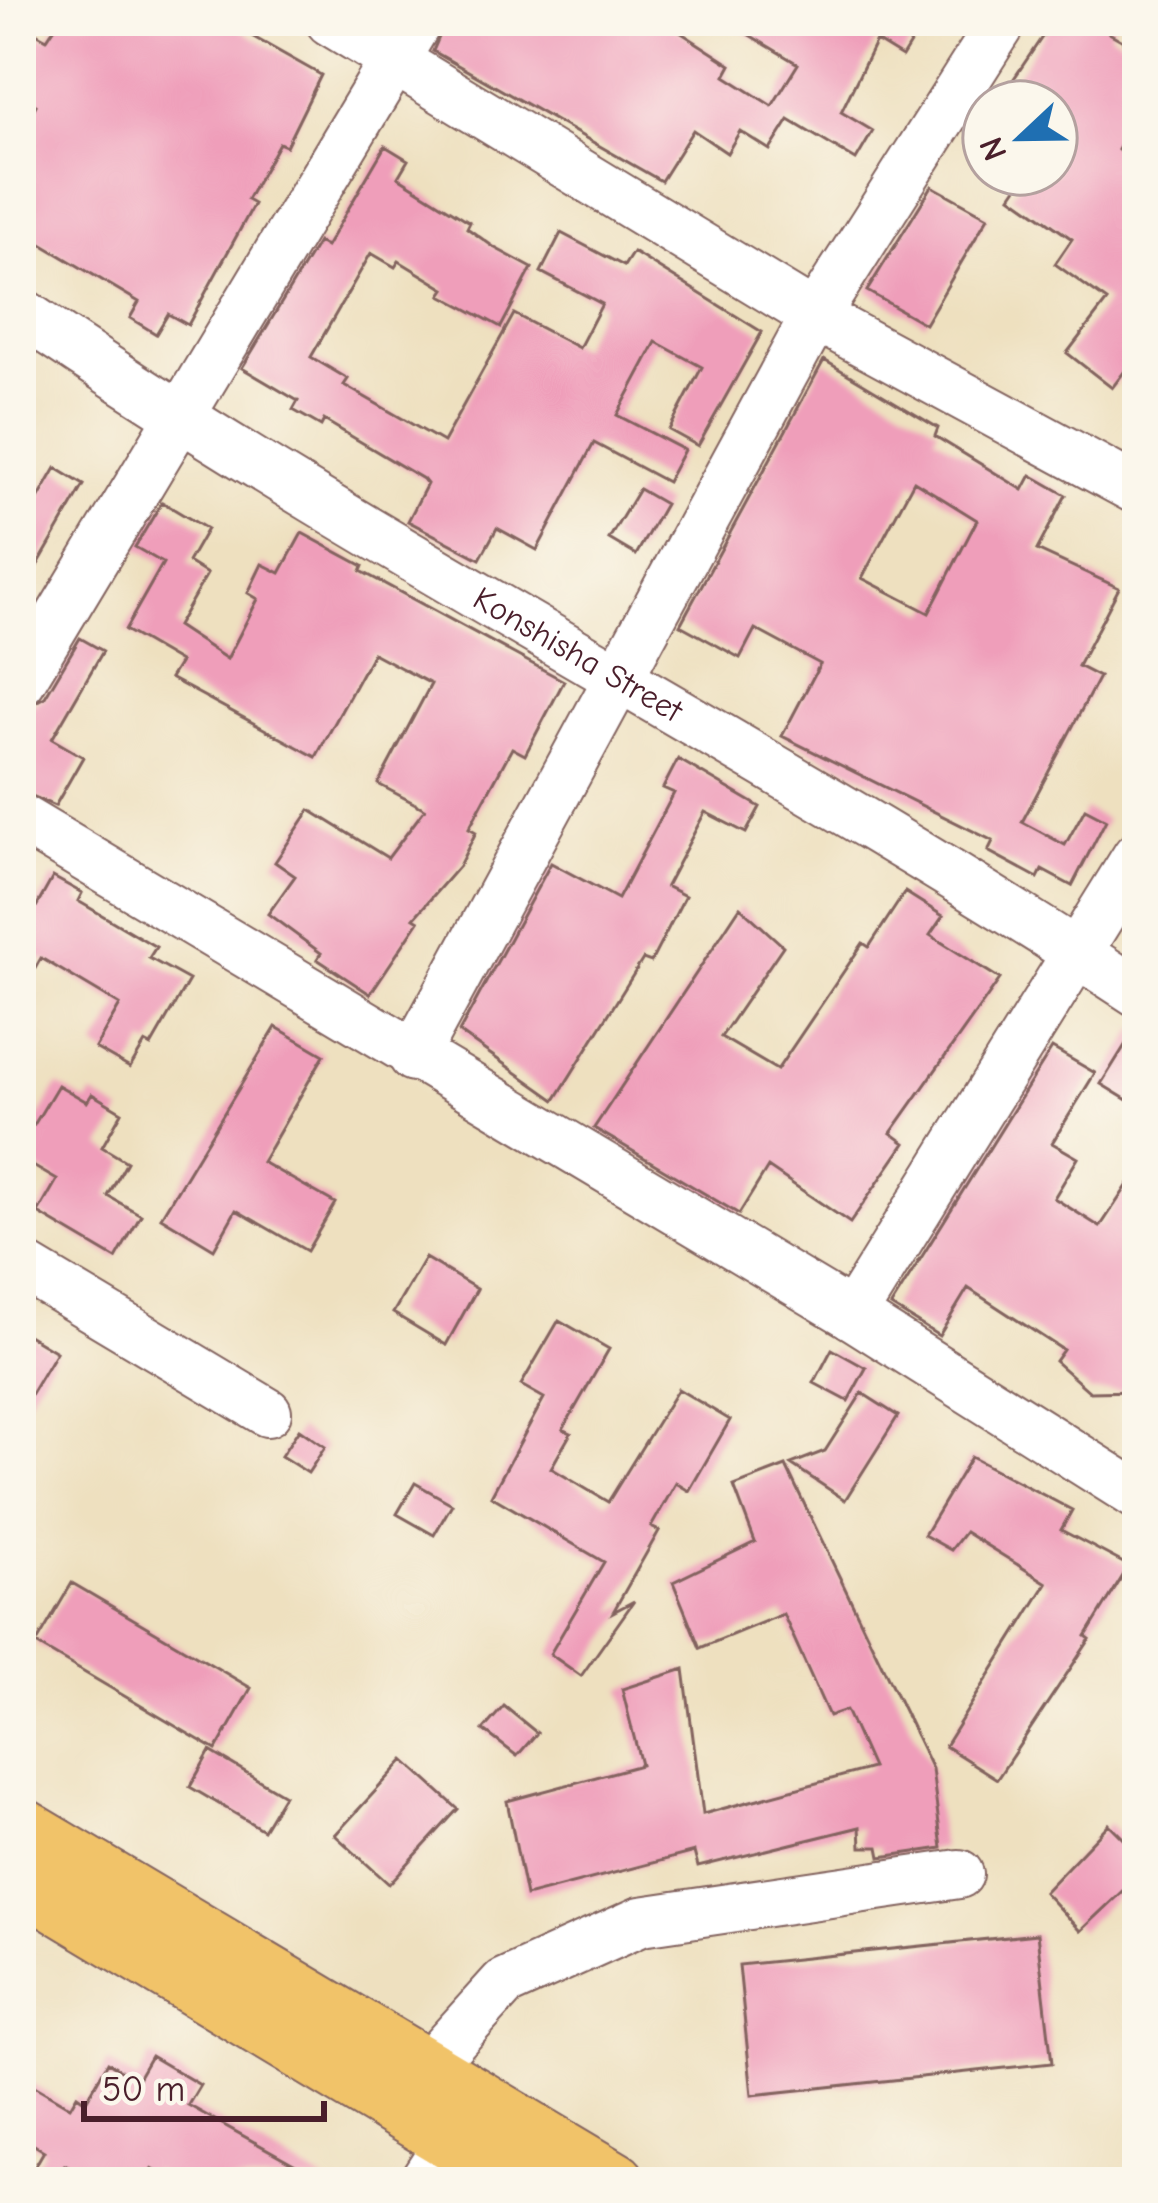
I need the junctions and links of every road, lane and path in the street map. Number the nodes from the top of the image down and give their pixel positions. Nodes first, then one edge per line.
1 (330, 21) edge
2 (418, 21) edge
3 (1003, 21) edge
4 (395, 63) junction
5 (21, 312) edge
6 (815, 316) junction
7 (182, 421) junction
8 (1137, 490) edge
9 (617, 673) junction
10 (21, 681) edge
11 (21, 819) edge
12 (1137, 856) edge
13 (1074, 951) junction
14 (1137, 992) edge
15 (413, 1057) junction
16 (21, 1264) edge
17 (852, 1315) junction
18 (266, 1412) dead end
19 (1137, 1495) edge
20 (21, 1828) edge
21 (959, 1874) dead end
22 (21, 1881) edge
23 (427, 2068) junction
24 (437, 2161) edge
25 (522, 2182) edge
26 (615, 2182) edge

1 - 4 street
2 - 4 street
3 - 6 street
4 - 6 street
4 - 7 street
5 - 7 street, Konshisha Street
6 - 8 street
6 - 9 street
7 - 9 street, Konshisha Street
7 - 10 street
9 - 13 street, Konshisha Street
9 - 15 street
11 - 15 street
12 - 13 street
13 - 14 street, Konshisha Street
13 - 17 street
15 - 17 street
16 - 18 street
17 - 19 street
20 - 23 main road
21 - 23 street
22 - 24 main road
23 - 26 main road
24 - 25 main road

